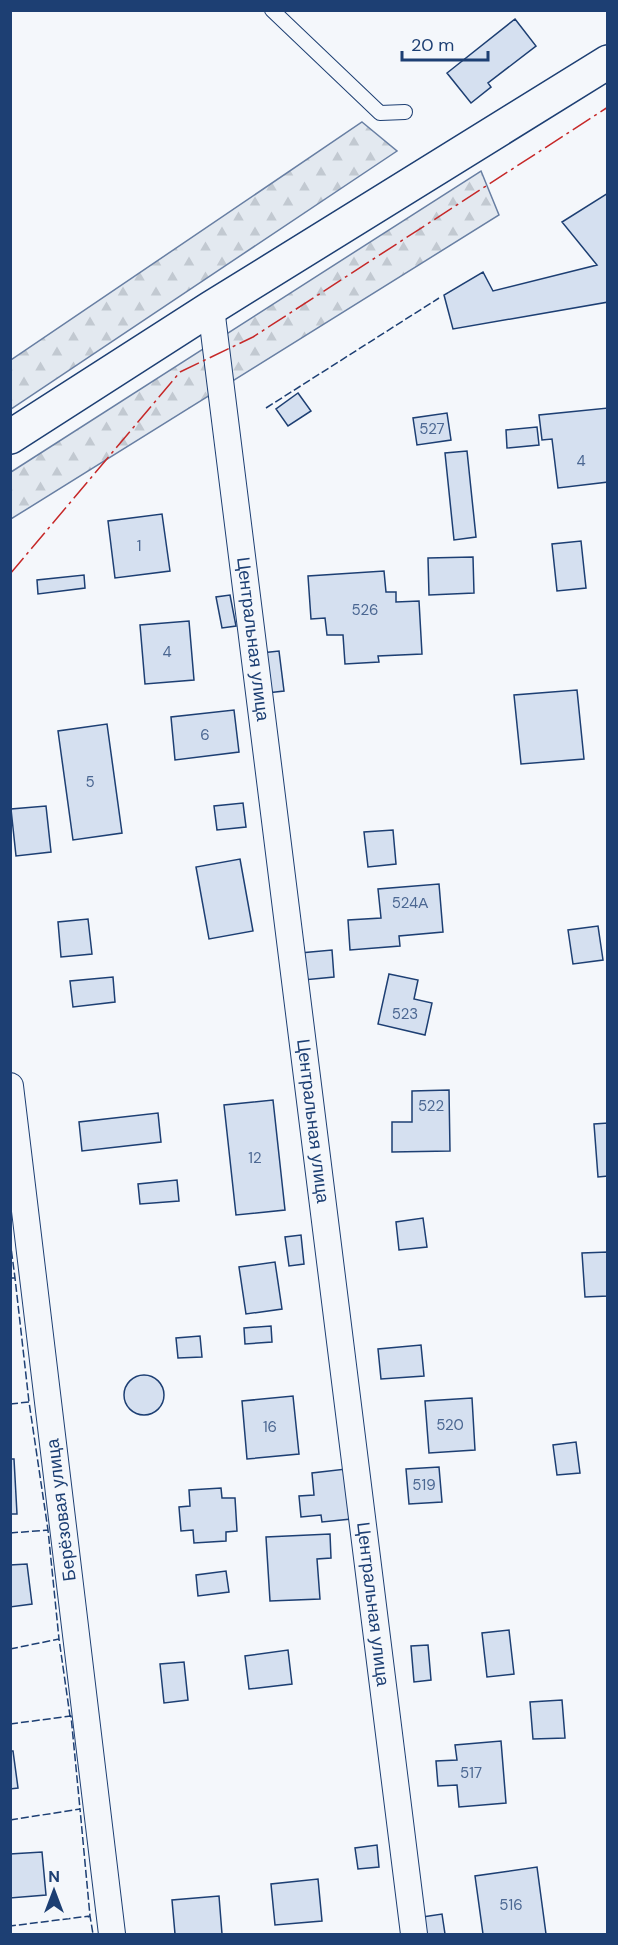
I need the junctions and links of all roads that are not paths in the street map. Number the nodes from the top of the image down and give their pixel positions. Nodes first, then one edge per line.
1 (272, 10) edge
2 (608, 62) edge
3 (405, 112) dead end
4 (212, 308) junction
5 (10, 437) edge
6 (10, 1086) edge
7 (112, 1935) edge
8 (414, 1935) edge

1 - 3 lane
2 - 4 street
4 - 5 street
4 - 8 street, Центральная улица
6 - 7 street, Берёзовая улица

